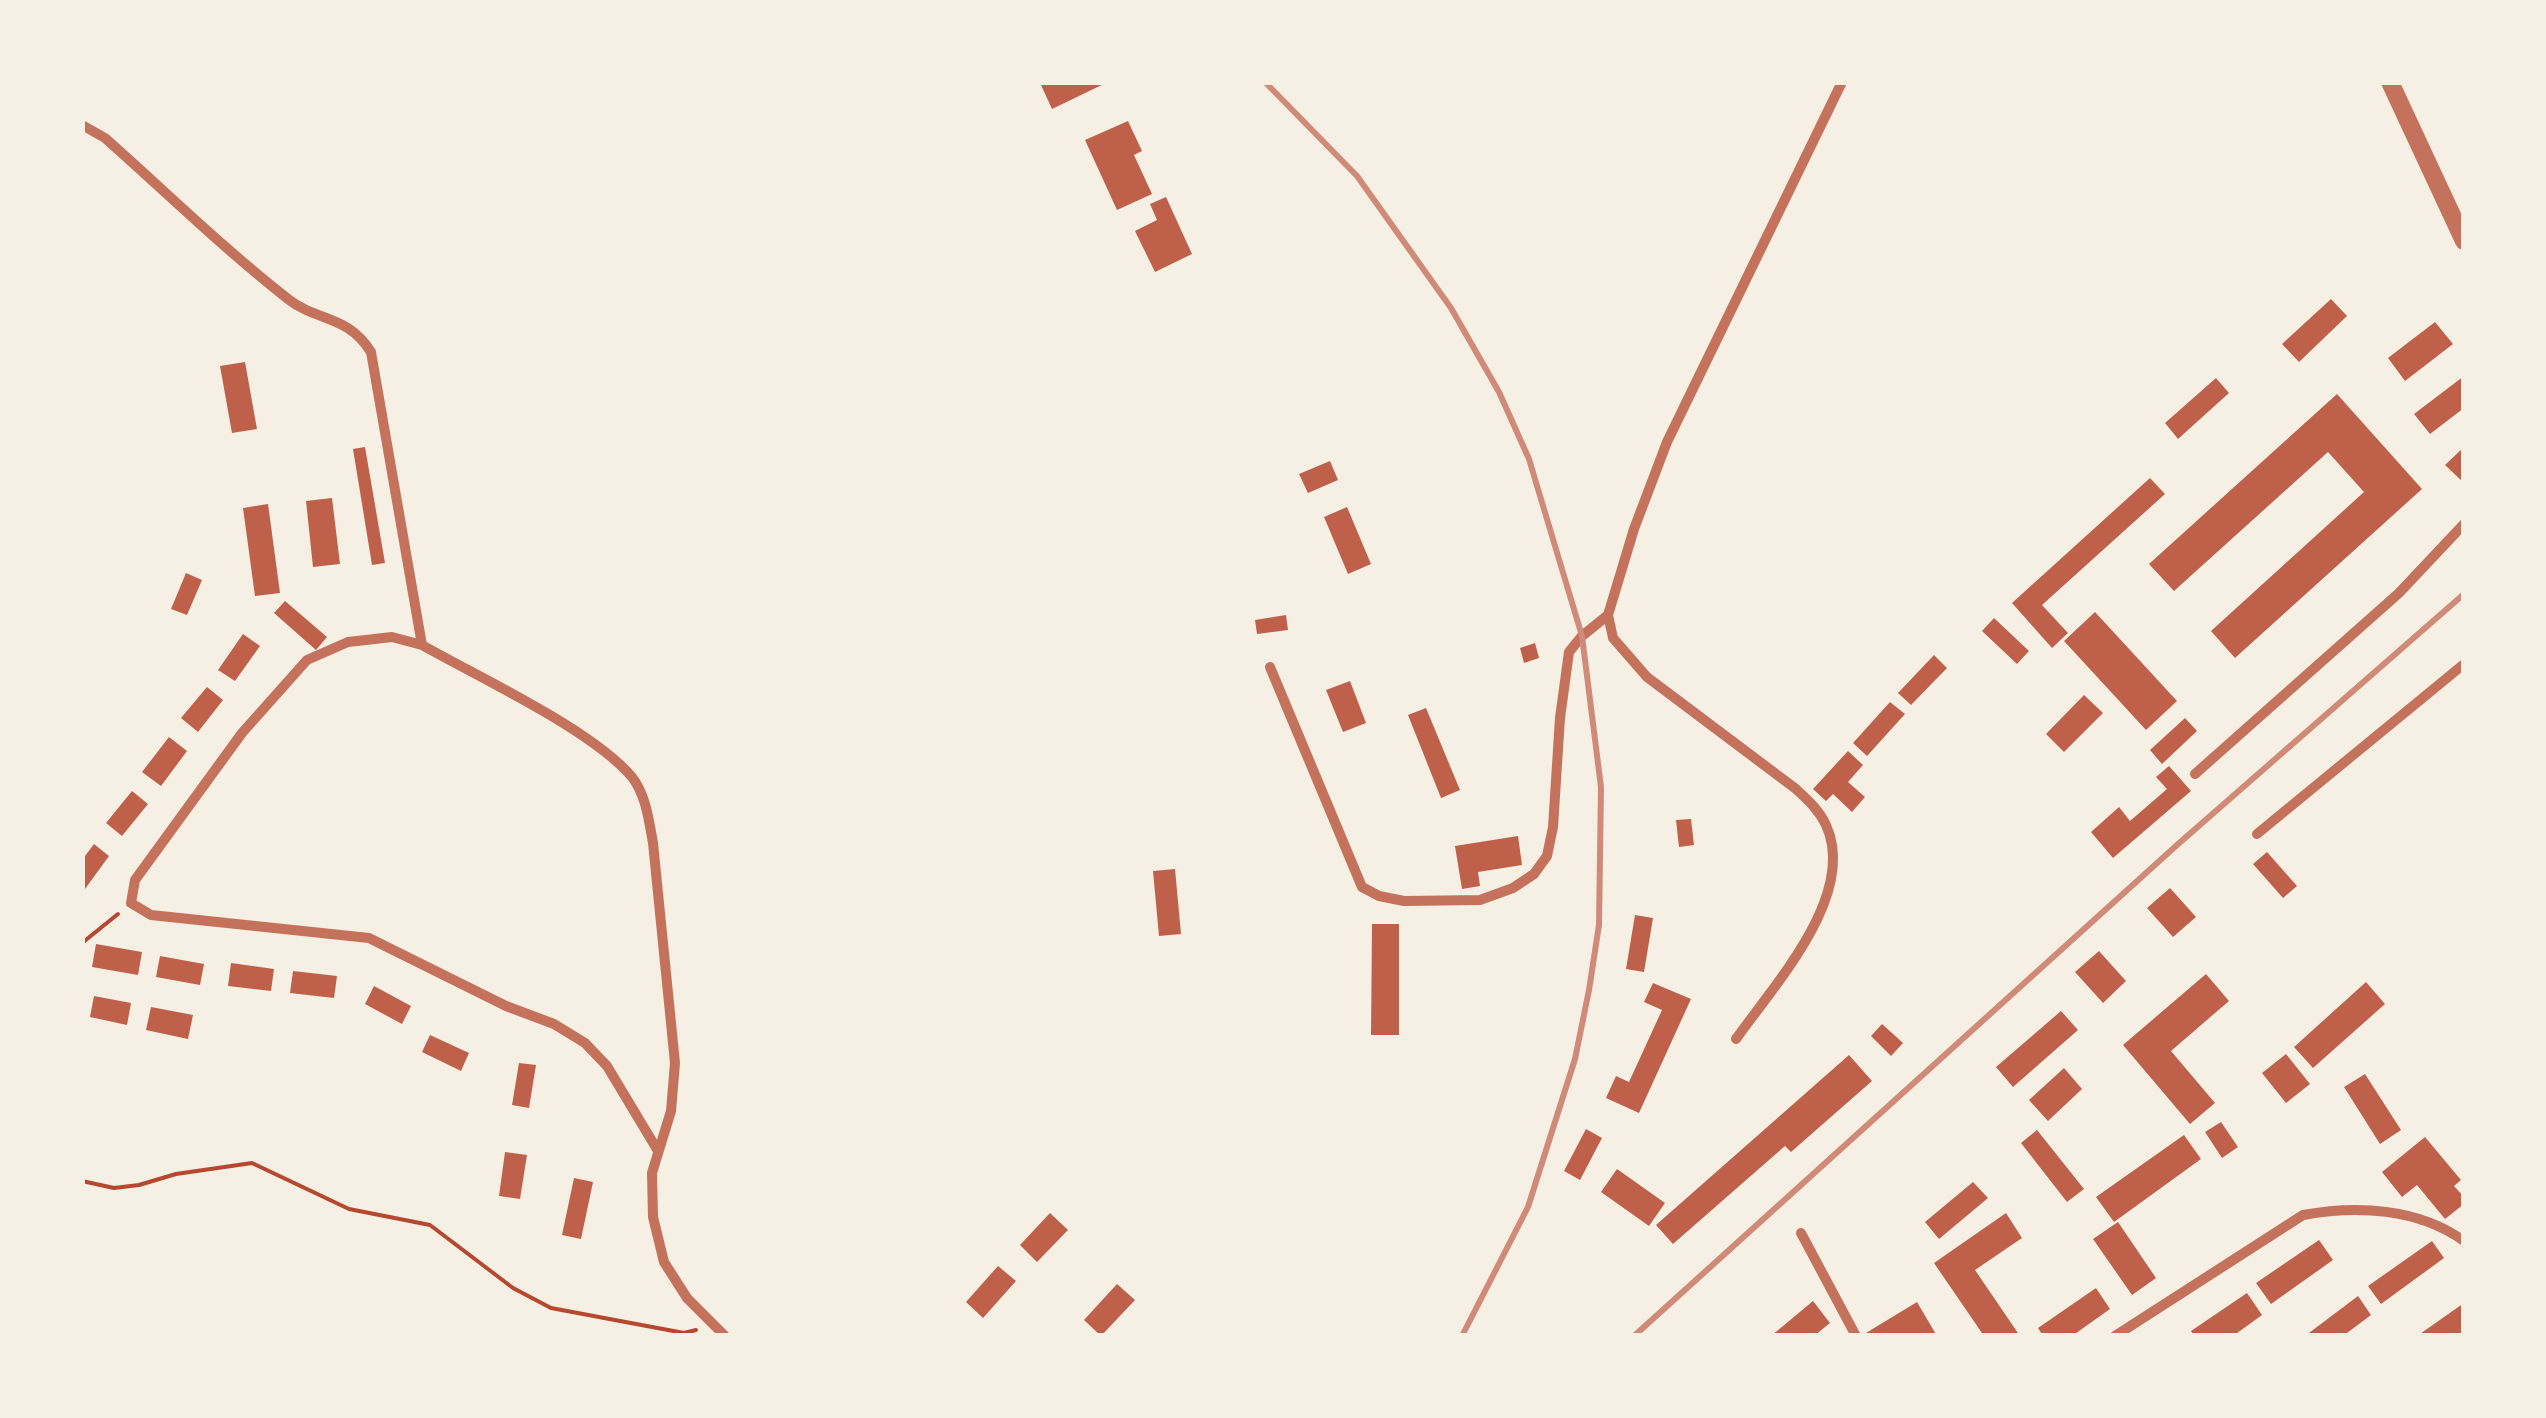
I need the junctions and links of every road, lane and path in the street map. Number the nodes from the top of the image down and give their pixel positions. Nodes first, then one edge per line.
1 (1842, 82) edge
2 (2390, 82) edge
3 (82, 125) edge
4 (2464, 242) edge
5 (2464, 524) edge
6 (1608, 615) junction
7 (422, 645) junction
8 (2464, 664) edge
9 (1270, 667) dead end
10 (2195, 774) dead end
11 (2257, 834) dead end
12 (131, 903) junction
13 (82, 943) edge
14 (1736, 1038) dead end
15 (658, 1151) junction
16 (82, 1181) edge
17 (1800, 1233) dead end
18 (2464, 1240) edge
19 (720, 1331) edge
20 (1856, 1336) edge
21 (2115, 1336) edge

1 - 6 street
2 - 4 street
3 - 7 street
5 - 10 street
6 - 9 street
6 - 14 street
7 - 12 street
7 - 15 street
8 - 11 street
12 - 13 path
12 - 15 street
15 - 19 street
16 - 19 path
17 - 20 street
18 - 21 street

